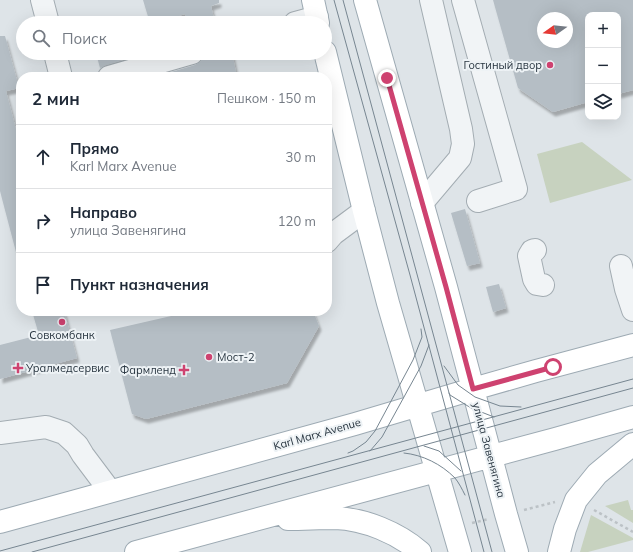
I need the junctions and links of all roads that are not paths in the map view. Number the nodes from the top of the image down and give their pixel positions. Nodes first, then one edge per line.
1 (42, 0) edge
2 (365, 0) edge
3 (431, 0) edge
4 (463, 0) edge
5 (46, 16) edge
6 (57, 60) edge
7 (168, 60) edge
8 (327, 60) edge
9 (60, 72) edge
10 (126, 72) edge
11 (330, 72) edge
12 (332, 81) edge
13 (478, 201) dead end
14 (422, 203) junction
15 (364, 211) junction
16 (332, 235) edge
17 (535, 250) dead end
18 (621, 266) dead end
19 (543, 285) dead end
20 (633, 310) edge
21 (633, 345) edge
22 (473, 389) junction
23 (418, 405) junction
24 (633, 417) edge
25 (0, 433) edge
26 (633, 444) edge
27 (491, 456) junction
28 (436, 471) junction
29 (110, 491) junction
30 (253, 520) junction
31 (0, 522) edge
32 (136, 552) edge
33 (420, 552) edge
34 (460, 552) edge
35 (517, 552) edge
36 (559, 552) edge

1 - 5 lane
2 - 14 main road, улица Завенягина
3 - 14 lane
4 - 13 lane
6 - 9 lane
7 - 10 lane
8 - 11 main road
12 - 15 main road
14 - 22 main road, улица Завенягина
15 - 16 lane
15 - 23 main road
17 - 19 lane
18 - 20 lane
21 - 22 main road, Karl Marx Avenue
22 - 23 main road, Karl Marx Avenue
22 - 27 main road, улица Завенягина
23 - 28 main road
23 - 29 main road, Karl Marx Avenue
24 - 27 main road
25 - 29 lane
26 - 36 main road
27 - 28 main road
27 - 35 main road, улица Завенягина
28 - 30 main road
28 - 34 main road
29 - 31 main road, Karl Marx Avenue
30 - 32 main road
30 - 33 main road

